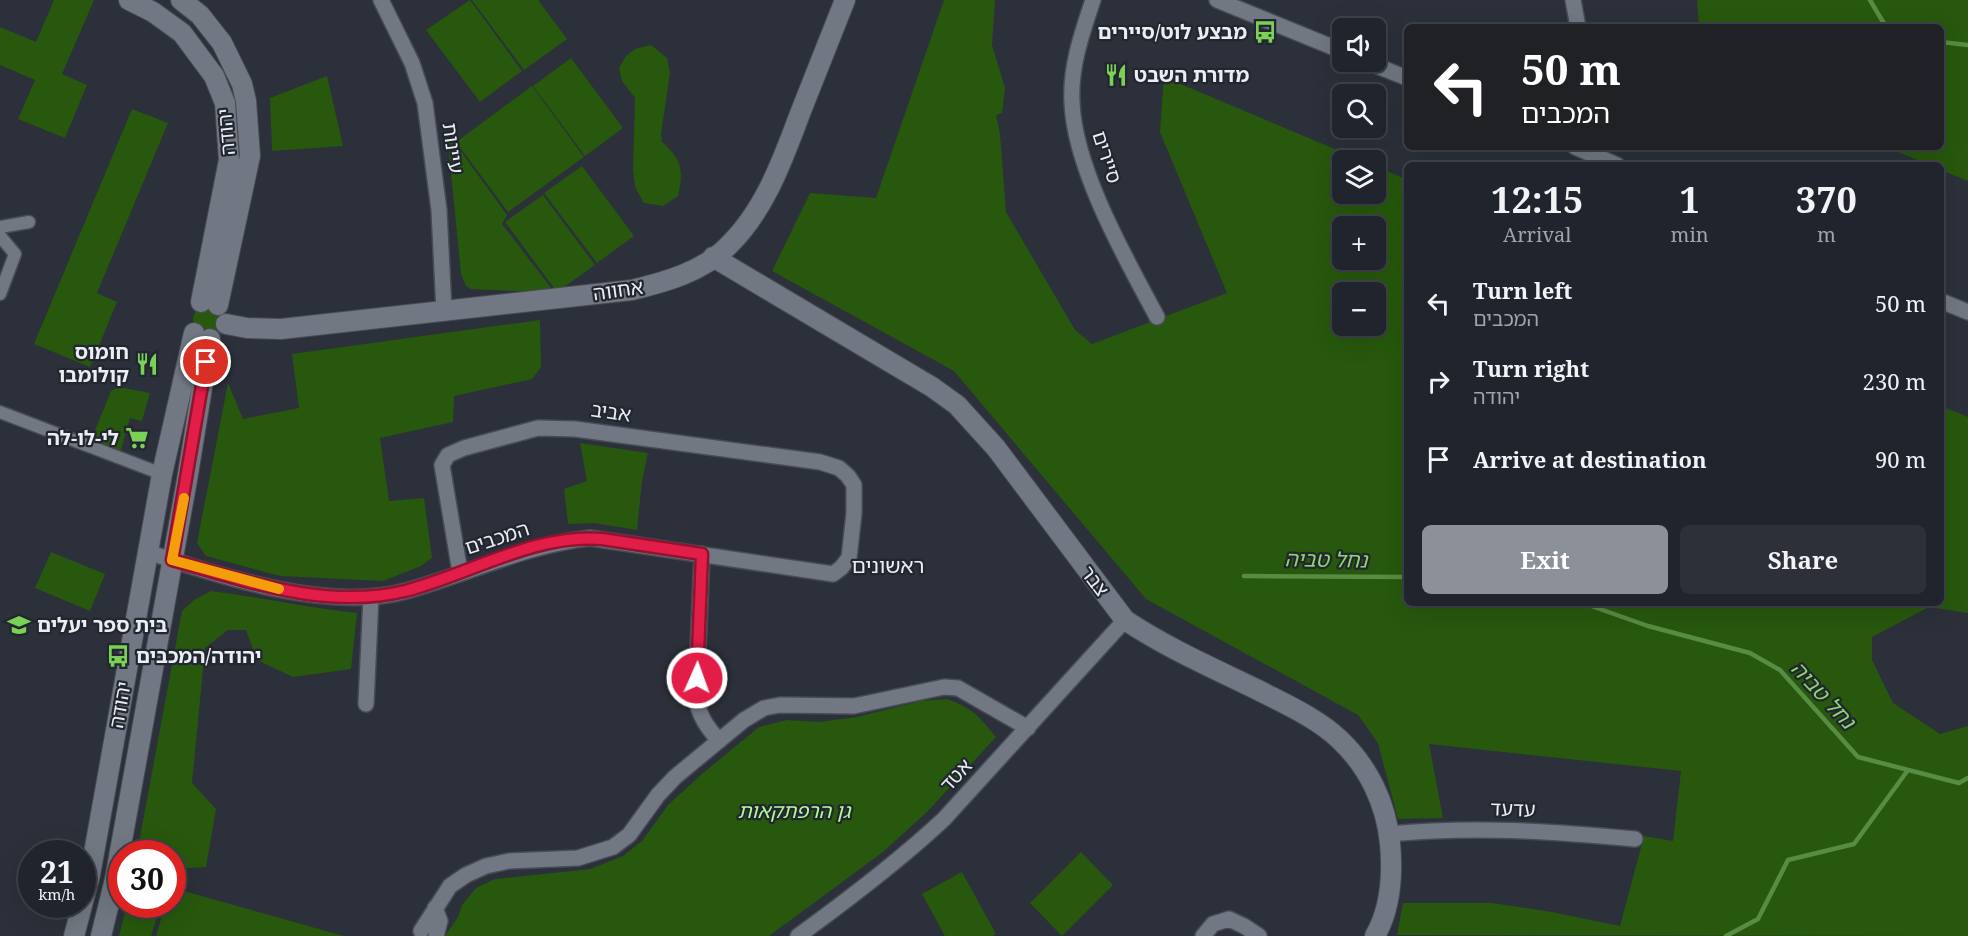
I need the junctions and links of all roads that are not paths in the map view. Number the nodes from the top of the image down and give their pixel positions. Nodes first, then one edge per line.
1 (129, 0) edge
2 (181, 0) edge
3 (381, 0) edge
4 (845, 0) edge
5 (1093, 0) edge
6 (1217, 0) edge
7 (1573, 0) edge
8 (1577, 24) edge
9 (1332, 47) edge
10 (1386, 70) edge
11 (1404, 77) edge
12 (1582, 150) edge
13 (1610, 162) edge
14 (29, 222) dead end
15 (0, 227) edge
16 (0, 236) edge
17 (713, 257) junction
18 (0, 294) edge
19 (1944, 302) edge
20 (210, 304) junction
21 (444, 311) junction
22 (1968, 312) edge
23 (1157, 317) dead end
24 (226, 324) junction
25 (202, 336) junction
26 (0, 412) edge
27 (162, 474) junction
28 (854, 513) joint
29 (148, 552) junction
30 (702, 554) junction
31 (172, 560) junction
32 (460, 572) junction
33 (371, 597) junction
34 (1125, 620) junction
35 (366, 704) dead end
36 (1028, 728) junction
37 (718, 741) junction
38 (1389, 834) junction
39 (1635, 839) dead end
40 (435, 908) junction
41 (421, 931) dead end
42 (74, 936) edge
43 (101, 936) edge
44 (436, 936) edge
45 (798, 936) edge
46 (1203, 936) edge
47 (1259, 936) edge
48 (1375, 936) edge

1 - 20 street, יהודה
2 - 20 street, יהודה
3 - 21 street, עיינות
4 - 17 street, אחווה
5 - 23 street, סיירים
6 - 9 street
7 - 8 street
10 - 11 street
12 - 13 street
14 - 15 street
16 - 18 street
17 - 21 street, אחווה
17 - 34 street, צבר
19 - 22 street
20 - 24 street
20 - 25 street
21 - 24 street, אחווה
24 - 25 street
25 - 27 street, יהודה
25 - 31 street, יהודה
26 - 27 street
27 - 29 street, יהודה
28 - 30 street, המכבים
28 - 32 street, אביב
29 - 31 street, המכבים
29 - 42 street, יהודה
30 - 32 street, המכבים
30 - 37 street
31 - 33 street, המכבים
31 - 43 street, יהודה
32 - 33 street, המכבים
33 - 35 street
34 - 36 street, אטד
34 - 38 street, צבר
36 - 37 street
36 - 45 street, אטד
37 - 40 street
38 - 39 street, עדעד
38 - 48 street, צבר
40 - 41 street
40 - 44 street
46 - 47 street

